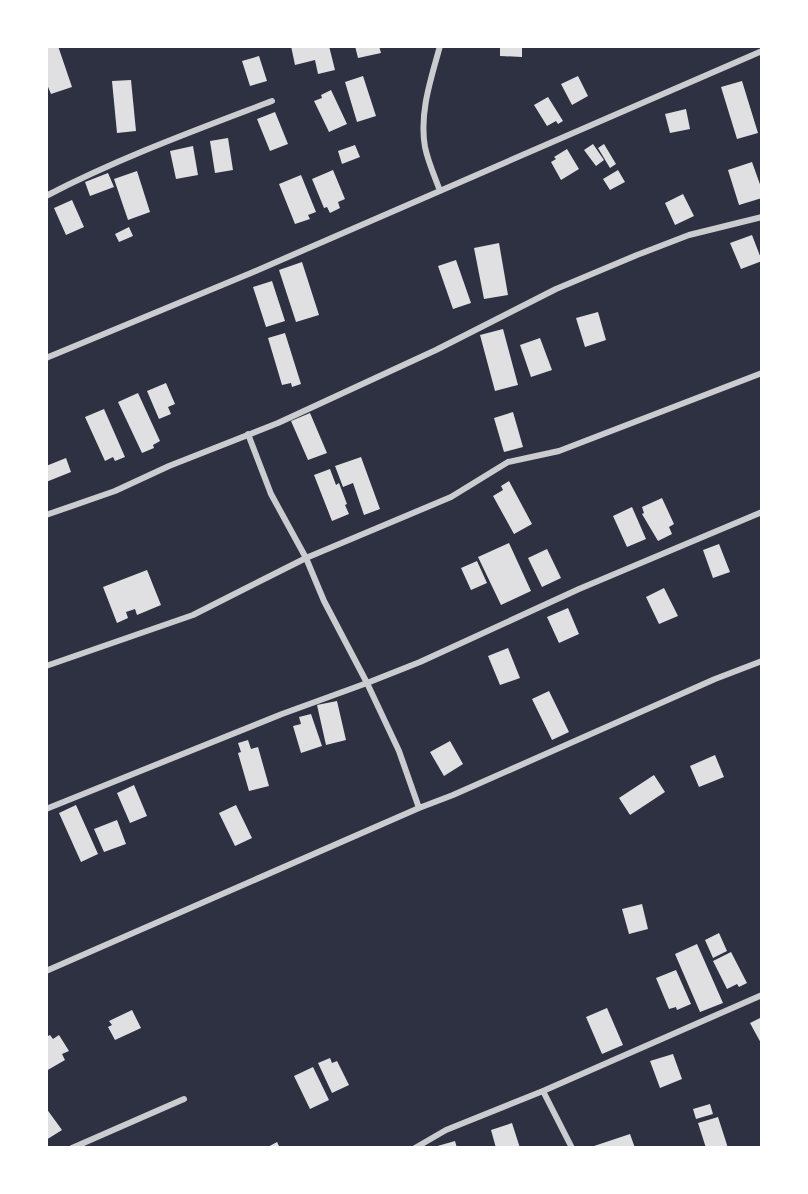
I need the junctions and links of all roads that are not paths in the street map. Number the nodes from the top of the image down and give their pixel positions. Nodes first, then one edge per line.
1 (440, 46) edge
2 (762, 51) edge
3 (272, 101) dead end
4 (440, 191) junction
5 (46, 196) edge
6 (762, 217) edge
7 (46, 358) edge
8 (762, 373) edge
9 (248, 434) junction
10 (762, 512) edge
11 (46, 515) edge
12 (306, 558) junction
13 (762, 661) edge
14 (46, 666) edge
15 (367, 683) junction
16 (419, 808) junction
17 (46, 809) edge
18 (46, 971) edge
19 (762, 995) edge
20 (543, 1091) junction
21 (184, 1099) dead end
22 (72, 1148) edge
23 (415, 1148) edge
24 (572, 1148) edge

1 - 4 street
2 - 4 street
3 - 5 street
4 - 7 street
6 - 9 street
8 - 12 street
9 - 11 street
9 - 12 street
10 - 15 street
12 - 14 street
12 - 15 street
13 - 16 street
15 - 16 street
15 - 17 street
16 - 18 street
19 - 20 street
20 - 23 street
20 - 24 street
21 - 22 street

